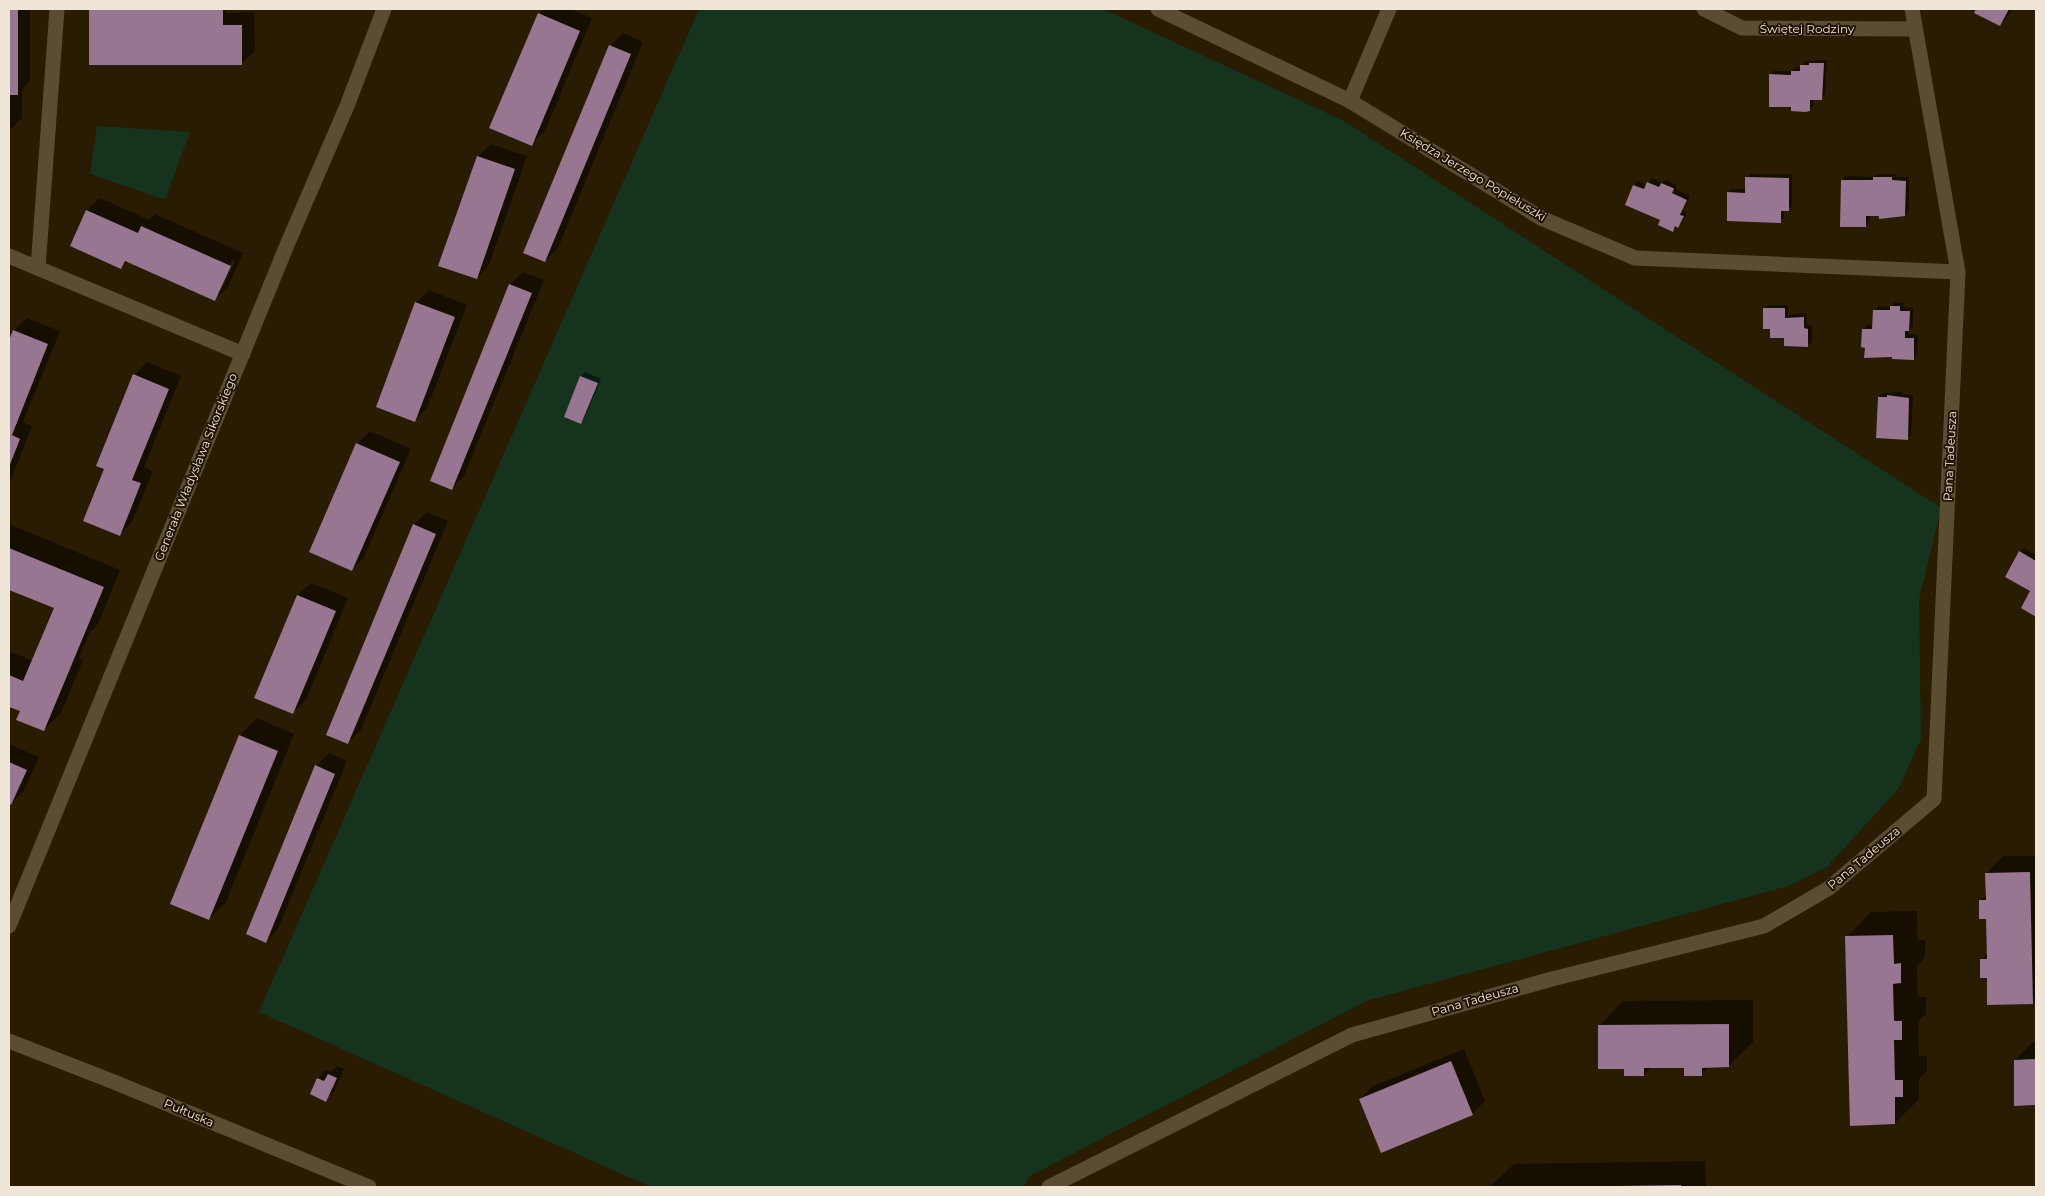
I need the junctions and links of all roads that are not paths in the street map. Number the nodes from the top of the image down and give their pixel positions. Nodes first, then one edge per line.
1 (58, 9) edge
2 (384, 9) edge
3 (1158, 9) edge
4 (1389, 9) edge
5 (1704, 9) edge
6 (1912, 9) edge
7 (1915, 30) junction
8 (1350, 101) junction
9 (9, 256) edge
10 (38, 268) junction
11 (1958, 272) junction
12 (243, 354) junction
13 (9, 926) edge
14 (9, 1041) edge
15 (369, 1187) edge
16 (1049, 1187) edge

1 - 10 street
2 - 12 street, Generała Władysława Sikorskiego
3 - 8 street, Księdza Jerzego Popiełuszki
4 - 8 street
5 - 7 street, Świętej Rodziny
6 - 7 street, Pana Tadeusza
7 - 11 street, Pana Tadeusza
8 - 11 street, Księdza Jerzego Popiełuszki
9 - 10 street
10 - 12 street
11 - 16 street, Pana Tadeusza
12 - 13 street, Generała Władysława Sikorskiego
14 - 15 street, Pułtuska

